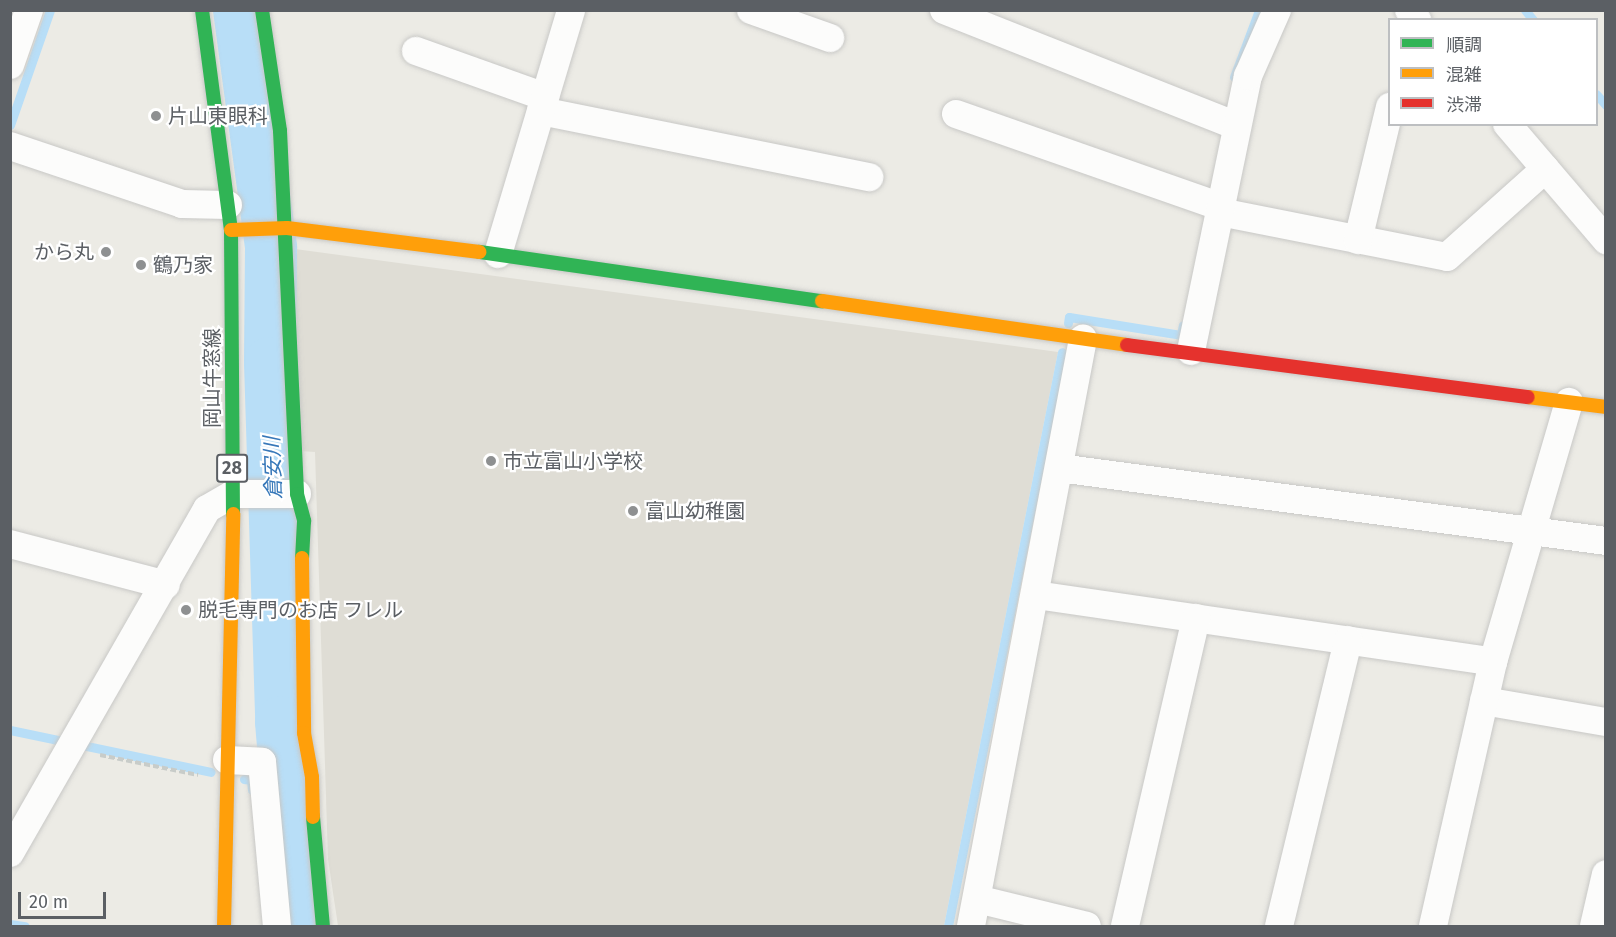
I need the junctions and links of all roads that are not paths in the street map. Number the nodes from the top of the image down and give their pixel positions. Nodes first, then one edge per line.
1 (202, 10) edge
2 (262, 10) edge
3 (571, 10) edge
4 (751, 10) edge
5 (944, 10) edge
6 (1277, 10) edge
7 (21, 16) edge
8 (830, 38) dead end
9 (416, 51) dead end
10 (10, 65) edge
11 (543, 104) junction
12 (1388, 111) edge
13 (956, 114) dead end
14 (1228, 122) junction
15 (1509, 126) edge
16 (11, 149) edge
17 (1545, 169) junction
18 (869, 177) dead end
19 (1213, 206) junction
20 (229, 217) junction
21 (287, 228) junction
22 (1358, 240) junction
23 (1605, 240) edge
24 (498, 254) junction
25 (1083, 339) junction
26 (1191, 351) junction
27 (1569, 402) junction
28 (1605, 407) edge
29 (1059, 468) junction
30 (243, 494) junction
31 (292, 494) junction
32 (1530, 532) junction
33 (1605, 541) edge
34 (10, 544) edge
35 (165, 585) junction
36 (1036, 595) junction
37 (1196, 618) junction
38 (1348, 640) junction
39 (1493, 662) junction
40 (1484, 701) junction
41 (1605, 722) edge
42 (227, 770) junction
43 (10, 853) edge
44 (1605, 874) edge
45 (977, 899) junction
46 (224, 927) edge
47 (277, 927) edge
48 (323, 927) edge
49 (970, 927) edge
50 (1087, 927) edge
51 (1125, 927) edge
52 (1279, 927) edge
53 (1433, 927) edge
54 (1594, 927) edge

1 - 20 street, 岡山牛窓線 / 28
2 - 21 street
3 - 11 street
4 - 8 street
5 - 14 street
6 - 14 street
7 - 10 street
9 - 11 street
11 - 18 street
11 - 24 street
12 - 22 street
13 - 19 street
14 - 19 street
15 - 17 street
16 - 20 street
17 - 22 street
17 - 23 street
19 - 22 street
19 - 26 street
20 - 21 street
20 - 30 street, 岡山牛窓線 / 28
21 - 24 street
21 - 31 street
24 - 25 street
25 - 26 street
25 - 29 street
26 - 27 street
27 - 28 street
27 - 32 street
29 - 32 street
29 - 36 street
30 - 31 street
30 - 35 street
30 - 42 street, 岡山牛窓線 / 28
31 - 48 street
32 - 33 street
32 - 39 street
34 - 35 street
35 - 43 street
36 - 37 street
36 - 45 street
37 - 38 street
37 - 51 street
38 - 39 street
38 - 52 street
39 - 40 street
40 - 41 street
40 - 53 street
42 - 46 street, 岡山牛窓線 / 28
42 - 47 street
44 - 54 street
45 - 49 street
45 - 50 street

